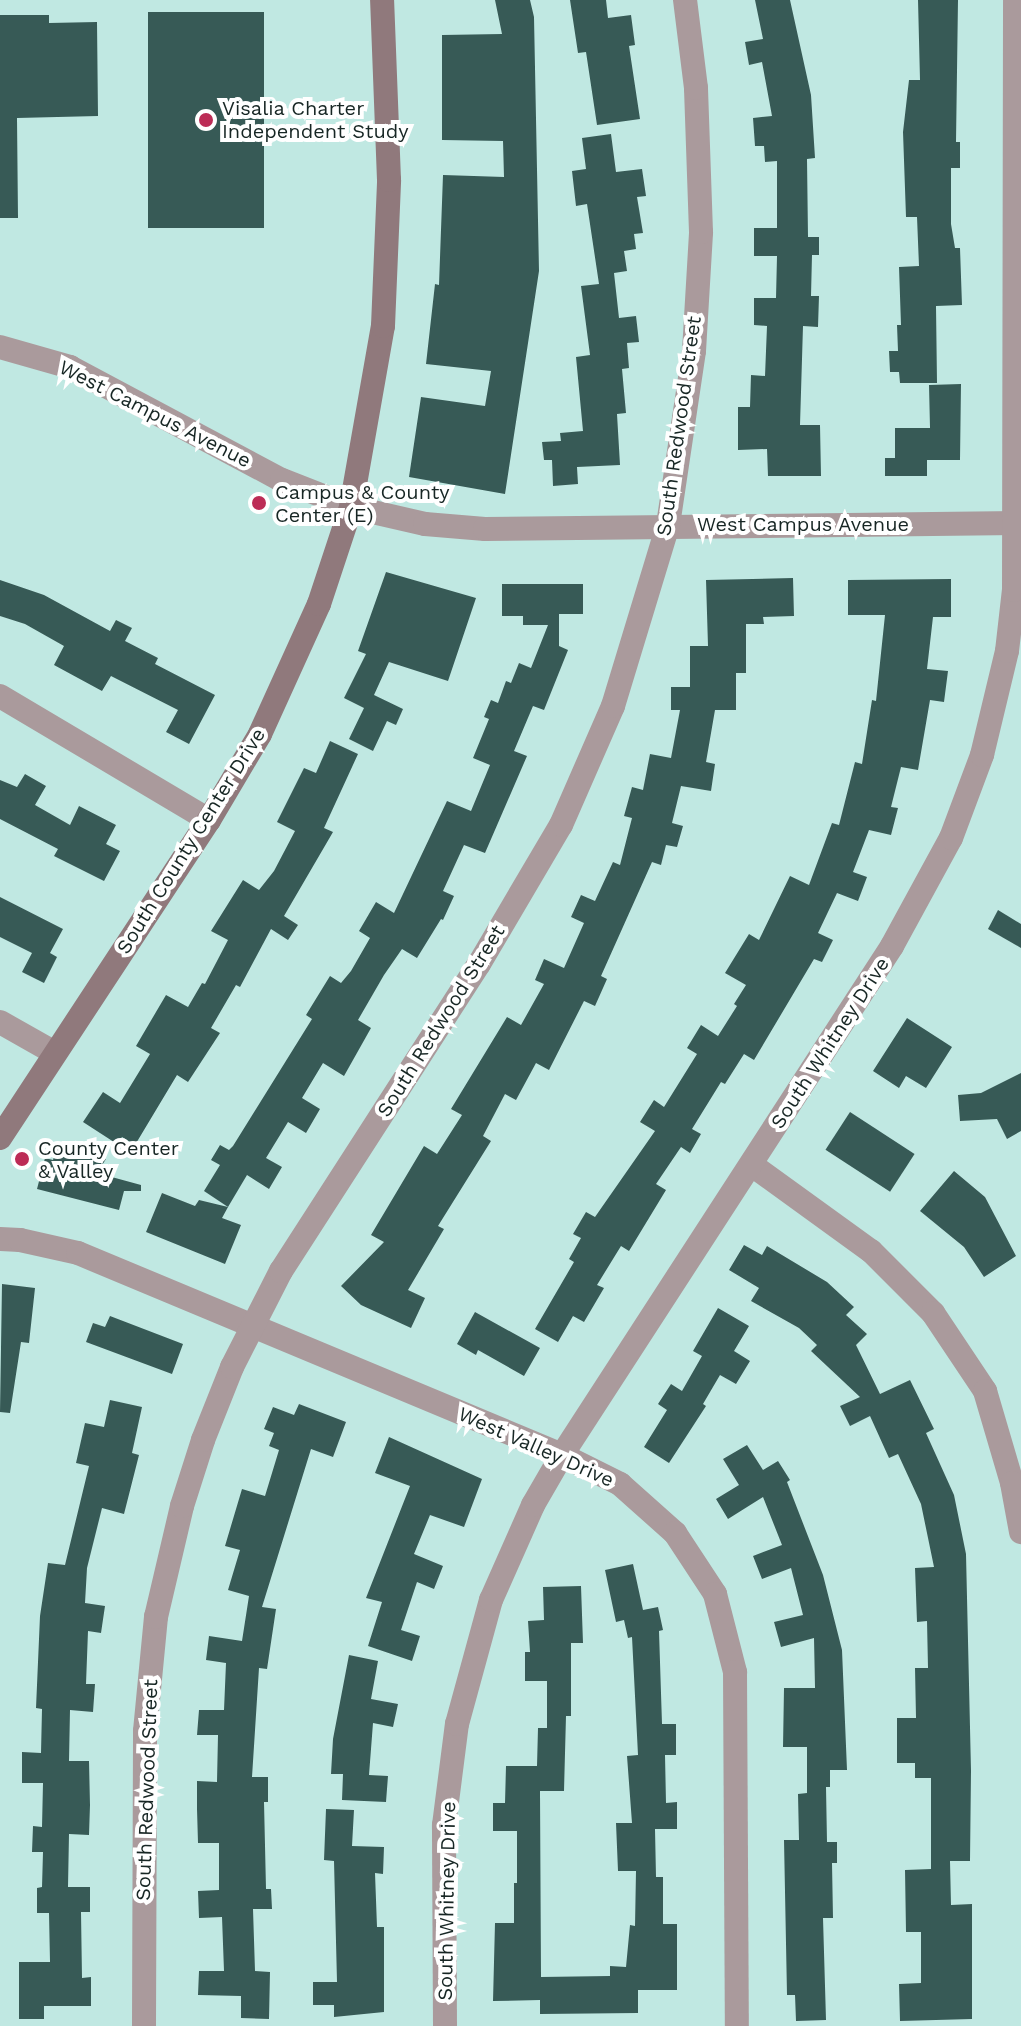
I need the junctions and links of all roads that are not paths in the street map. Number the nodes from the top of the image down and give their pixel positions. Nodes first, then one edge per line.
1 (382, 0) edge
2 (685, 0) edge
3 (1015, 0) edge
4 (0, 347) edge
5 (351, 507) junction
6 (1018, 523) edge
7 (668, 525) junction
8 (0, 696) edge
9 (209, 820) junction
10 (0, 1022) edge
11 (55, 1053) junction
12 (0, 1138) edge
13 (752, 1165) junction
14 (0, 1239) edge
15 (254, 1326) junction
16 (562, 1455) junction
17 (1021, 1532) edge
18 (144, 2026) edge
19 (445, 2026) edge
20 (737, 2026) edge

1 - 5 street, South County Center Drive
2 - 7 street, South Redwood Street
3 - 6 street, South Whitney Drive
4 - 5 street, West Campus Avenue
5 - 7 street, West Campus Avenue
5 - 9 street, South County Center Drive
6 - 7 street, West Campus Avenue
6 - 13 street, South Whitney Drive
7 - 15 street, South Redwood Street
8 - 9 street
9 - 11 street, South County Center Drive
10 - 11 street
11 - 12 street, South County Center Drive
13 - 16 street, South Whitney Drive
13 - 17 street
14 - 15 street, West Valley Drive
15 - 16 street, West Valley Drive
15 - 18 street, South Redwood Street
16 - 19 street, South Whitney Drive
16 - 20 street, West Valley Drive

